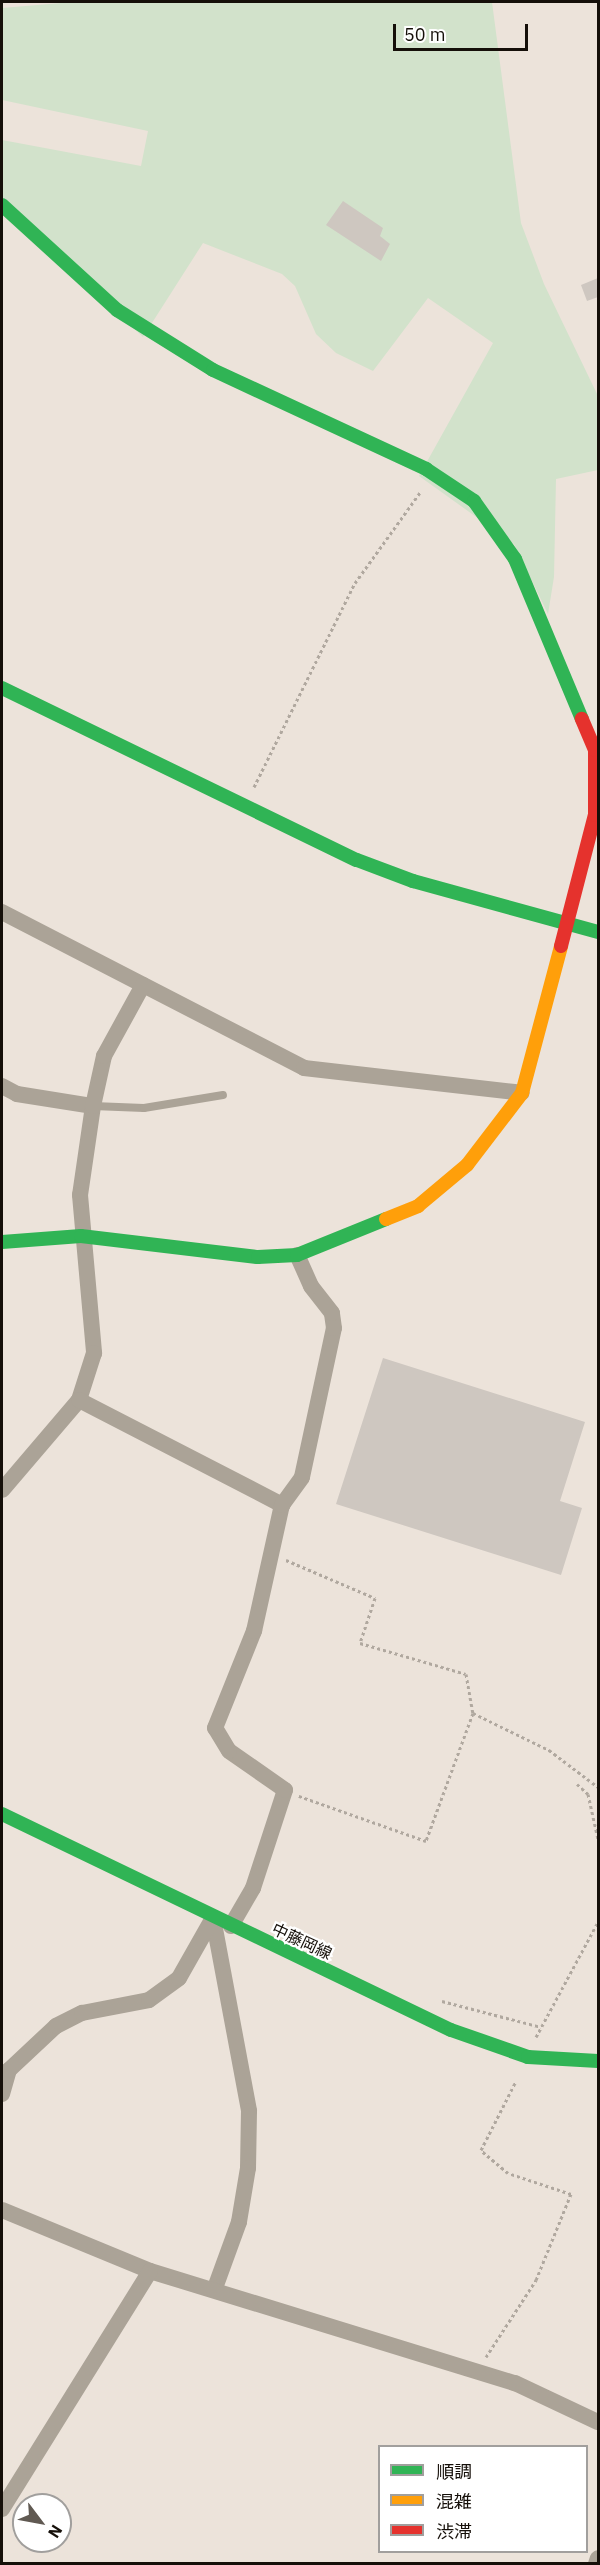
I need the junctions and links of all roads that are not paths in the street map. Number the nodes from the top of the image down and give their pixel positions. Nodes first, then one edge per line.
1 (2, 205) edge
2 (2, 688) edge
3 (2, 912) edge
4 (564, 924) junction
5 (598, 932) edge
6 (143, 985) junction
7 (2, 1086) edge
8 (522, 1093) junction
9 (223, 1095) dead end
10 (93, 1106) junction
11 (81, 1236) junction
12 (2, 1242) edge
13 (297, 1255) junction
14 (79, 1400) junction
15 (2, 1490) edge
16 (282, 1505) junction
17 (2, 1814) edge
18 (213, 1918) junction
19 (231, 1926) junction
20 (598, 2061) edge
21 (2, 2094) edge
22 (2, 2210) edge
23 (150, 2271) junction
24 (215, 2288) junction
25 (598, 2422) edge
26 (2, 2509) edge
27 (598, 2558) edge
28 (596, 2564) edge

1 - 4 street
2 - 4 street
3 - 6 street
4 - 5 street
4 - 8 street
6 - 8 street
6 - 10 street
7 - 10 street
8 - 13 street
9 - 10 lane
10 - 11 street
11 - 12 street
11 - 13 street
11 - 14 street
13 - 16 street
14 - 15 street
14 - 16 street
16 - 19 street
17 - 18 street, 中藤岡線
18 - 19 street, 中藤岡線
18 - 21 street
18 - 24 street
19 - 20 street, 中藤岡線
22 - 23 street
23 - 24 street
23 - 26 street
24 - 25 street
27 - 28 street

